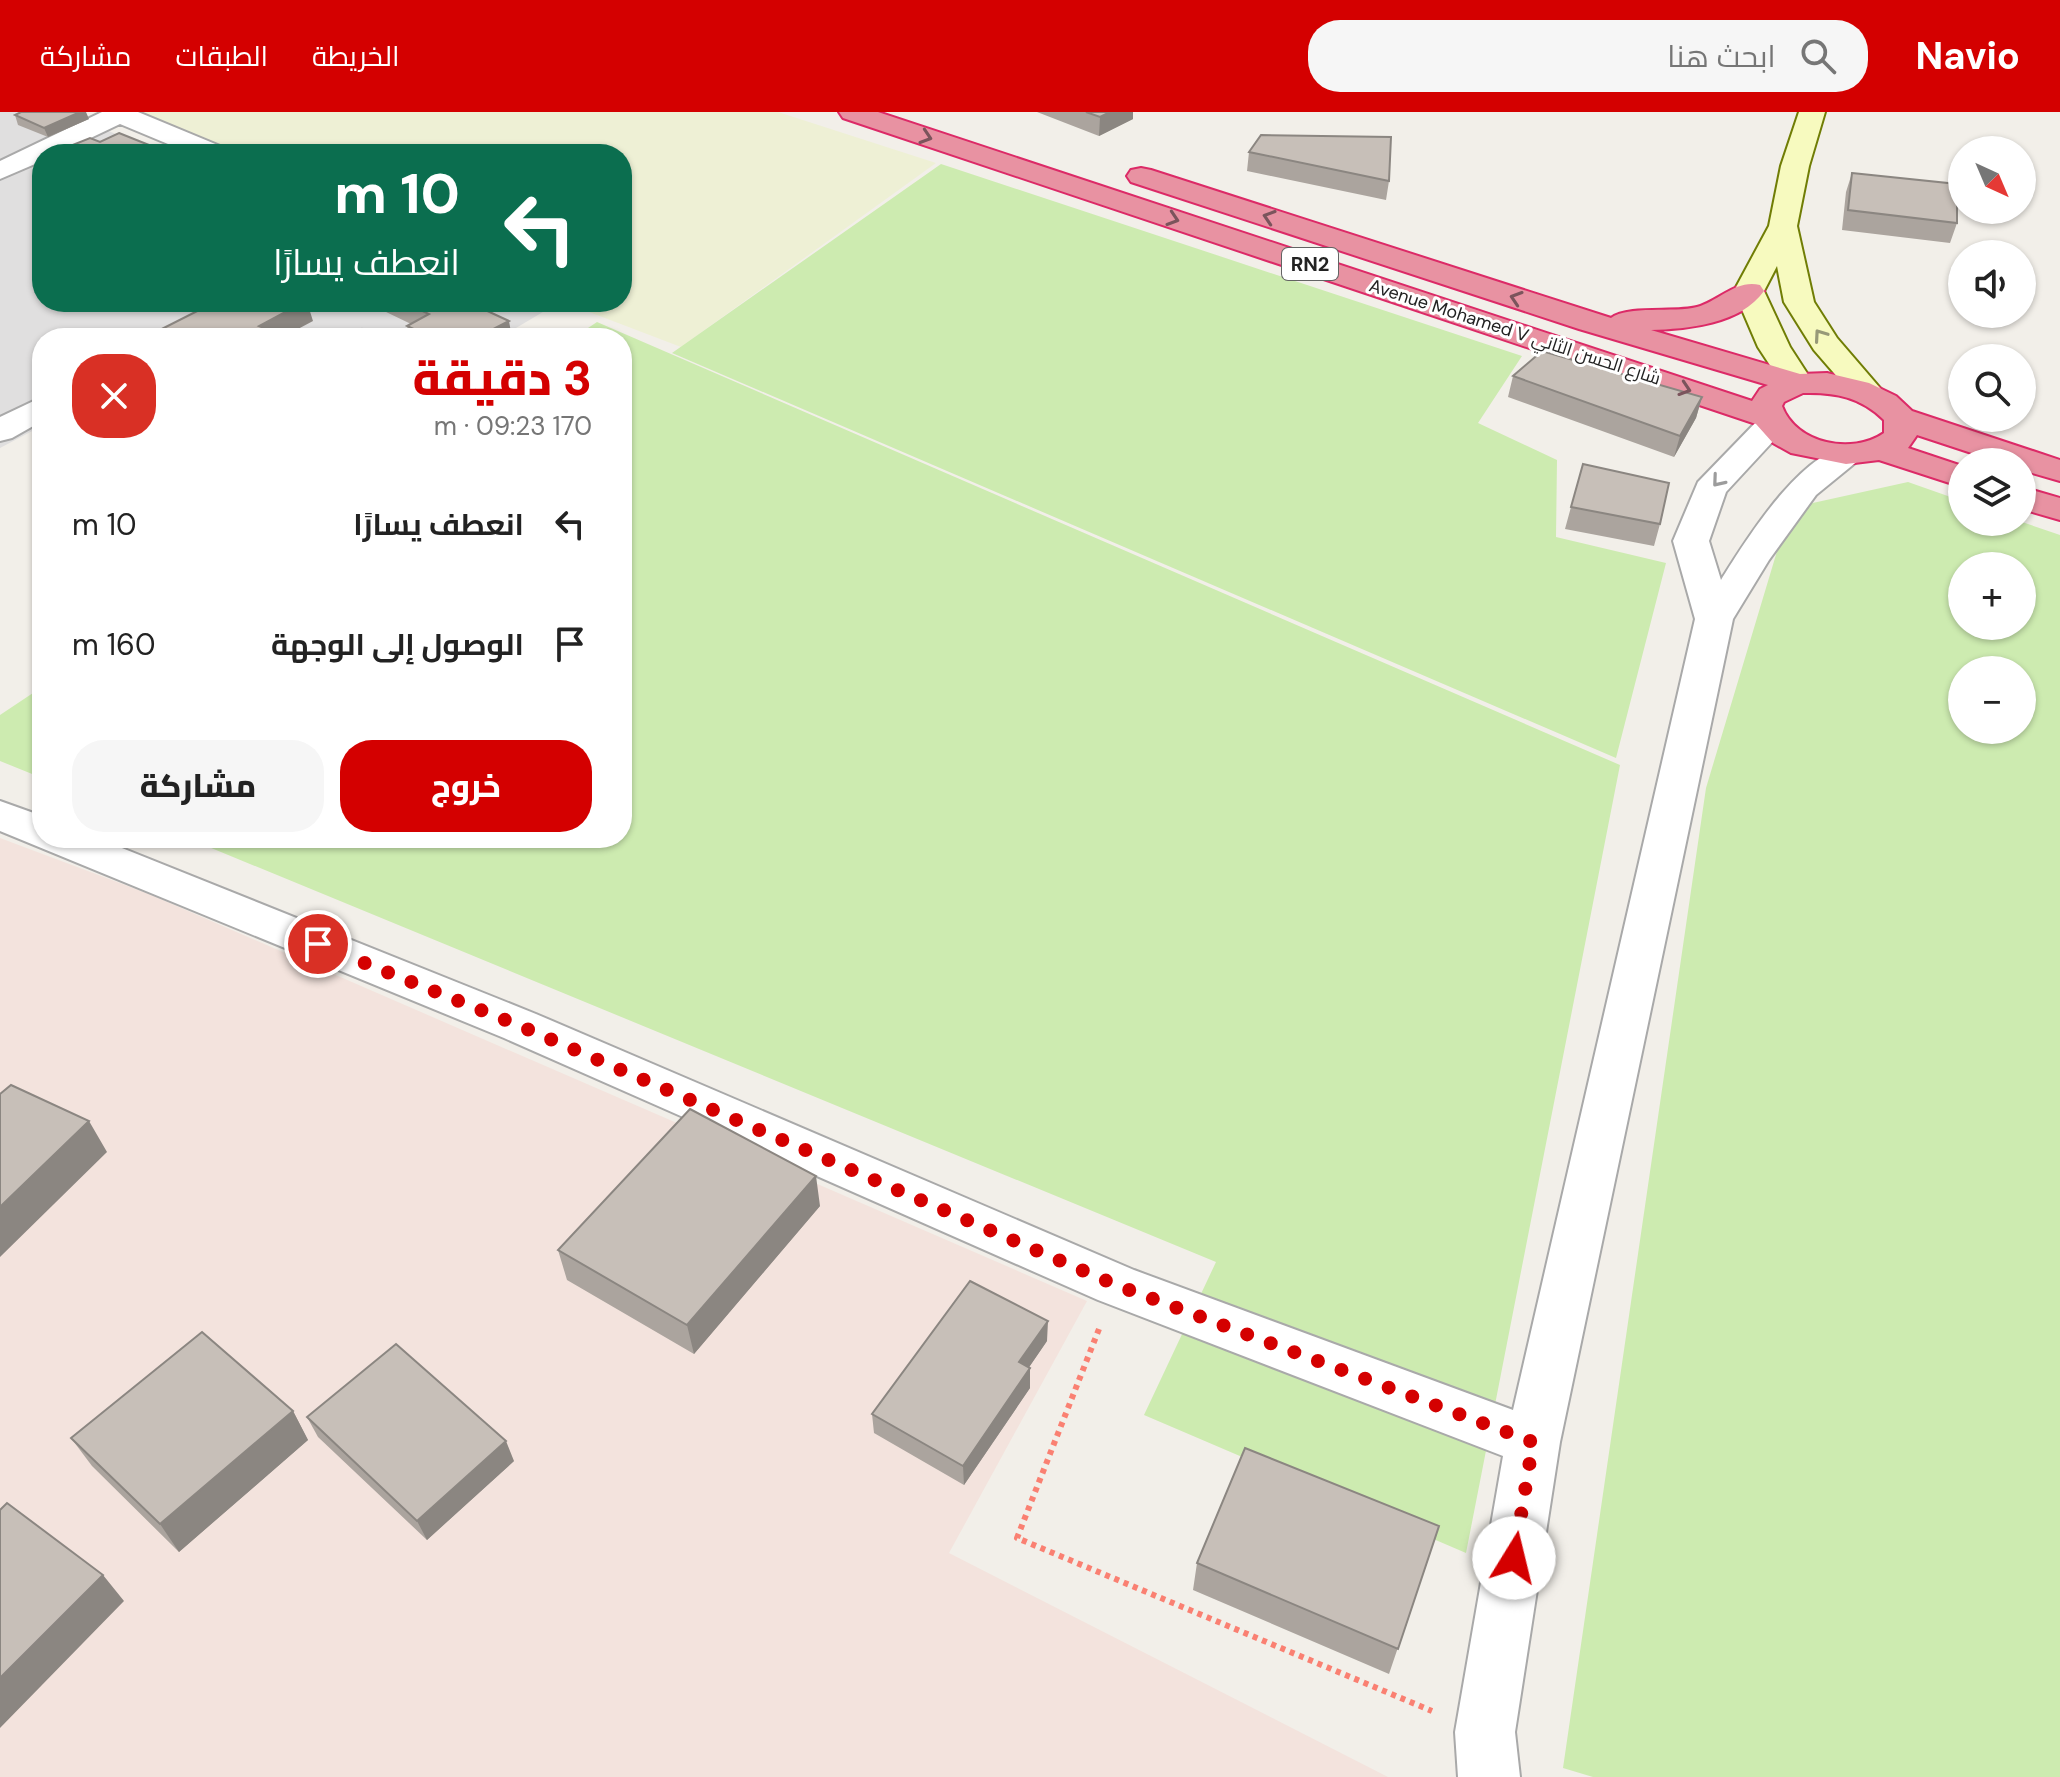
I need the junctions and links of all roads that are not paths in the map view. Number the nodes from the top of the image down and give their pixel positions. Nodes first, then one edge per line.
1 (852, 112) edge
2 (1812, 112) edge
3 (118, 113) edge
4 (55, 144) edge
5 (191, 144) edge
6 (32, 155) edge
7 (1110, 166) dead end
8 (0, 171) edge
9 (1783, 226) junction
10 (1749, 291) junction
11 (1590, 322) junction
12 (1798, 384) junction
13 (1870, 395) junction
14 (32, 413) edge
15 (1900, 418) junction
16 (1770, 421) junction
17 (0, 431) edge
18 (1865, 452) junction
19 (2060, 471) edge
20 (1948, 473) edge
21 (2036, 502) edge
22 (2060, 510) edge
23 (1714, 619) junction
24 (0, 815) edge
25 (32, 828) edge
26 (82, 848) edge
27 (1533, 1442) junction
28 (1487, 1755) edge

1 -> 16 highway, Avenue Mohamed V شارع الحسن الثاني / RN2
2 - 9 street
3 - 4 street
3 - 5 street
6 - 8 street
11 -> 7 highway, Avenue Mohamed V شارع الحسن الثاني / RN2
9 - 10 street
13 -> 9 street
10 - 11 highway
10 - 12 street
11 - 12 highway, Avenue Mohamed V شارع الحسن الثاني / RN2
12 - 13 highway, RN2
12 - 16 highway
13 - 15 highway, RN2
14 - 17 street
15 - 18 highway
15 - 19 highway, RN2
16 - 18 highway, RN2
16 -> 23 street
18 - 20 highway, RN2
18 - 23 street
21 - 22 highway
23 - 27 street
24 - 25 street
26 - 27 street
27 - 28 street

